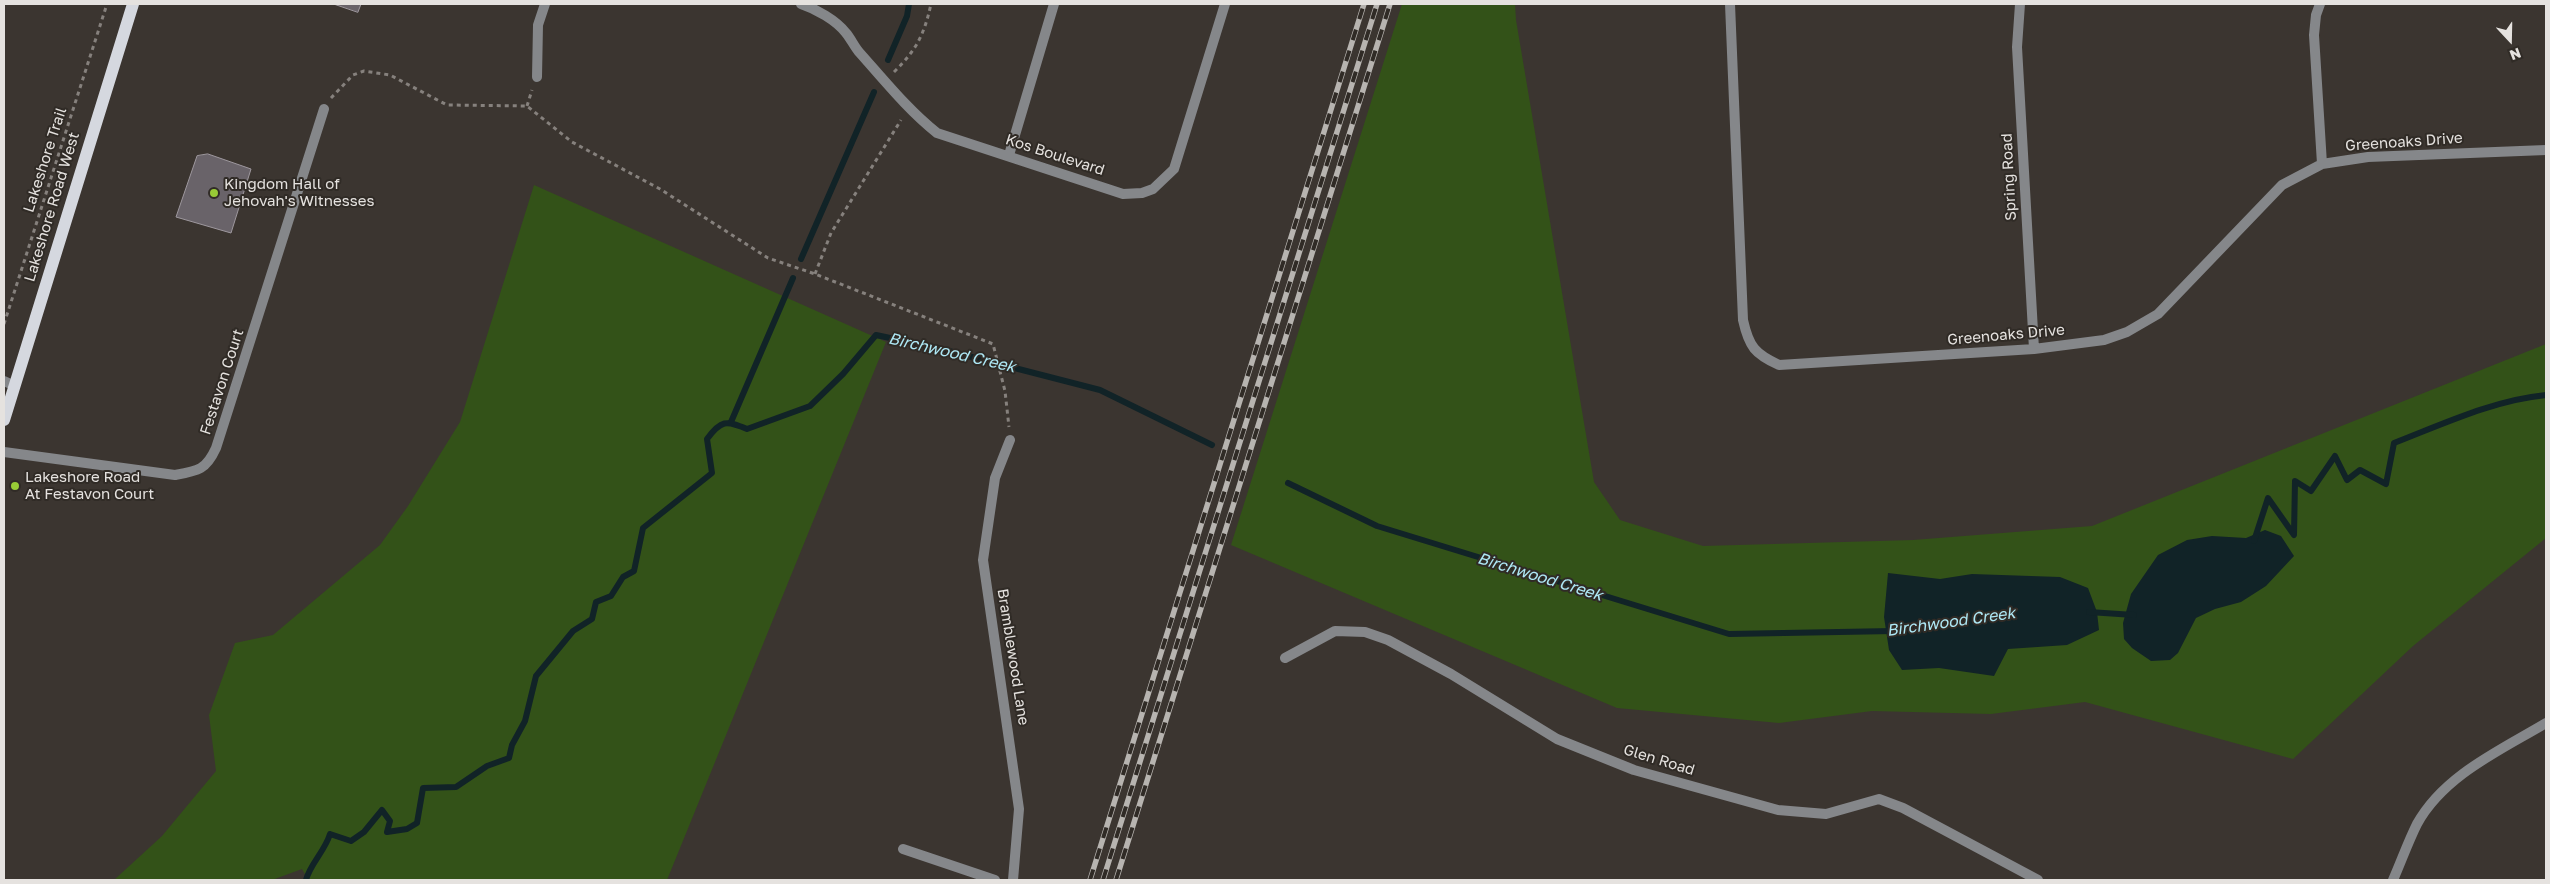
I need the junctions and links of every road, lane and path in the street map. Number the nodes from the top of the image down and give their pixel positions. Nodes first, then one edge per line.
1 (107, 4) edge
2 (133, 4) edge
3 (545, 4) edge
4 (801, 4) edge
5 (931, 4) edge
6 (1054, 4) edge
7 (1225, 4) edge
8 (1730, 4) edge
9 (2020, 4) edge
10 (2320, 4) edge
11 (537, 77) dead end
12 (885, 81) junction
13 (909, 107) junction
14 (324, 109) joint
15 (2546, 150) edge
16 (1009, 155) junction
17 (2322, 164) junction
18 (815, 274) junction
19 (4, 324) edge
20 (2034, 350) junction
21 (9, 383) edge
22 (4, 420) edge
23 (1010, 440) joint
24 (4, 452) edge
25 (1285, 658) dead end
26 (2546, 723) edge
27 (902, 849) dead end
28 (995, 880) edge
29 (1013, 880) edge
30 (2038, 880) edge
31 (2393, 880) edge

1 - 19 path, Lakeshore Trail
2 - 21 main road, Lakeshore Road West
3 - 11 street
4 - 12 street, Kos Boulevard
5 - 12 path
6 - 16 street
7 - 16 street, Kos Boulevard
8 - 20 street, Greenoaks Drive
9 - 20 street, Spring Road
10 - 17 street
12 - 13 street, Kos Boulevard
13 - 16 street, Kos Boulevard
13 - 18 path
14 - 18 path
14 - 24 street, Festavon Court
15 - 17 street, Greenoaks Drive
17 - 20 street, Greenoaks Drive
18 - 23 path
21 - 22 main road, Lakeshore Road West
23 - 29 street, Bramblewood Lane
25 - 30 street, Glen Road
26 - 31 street
27 - 28 street

